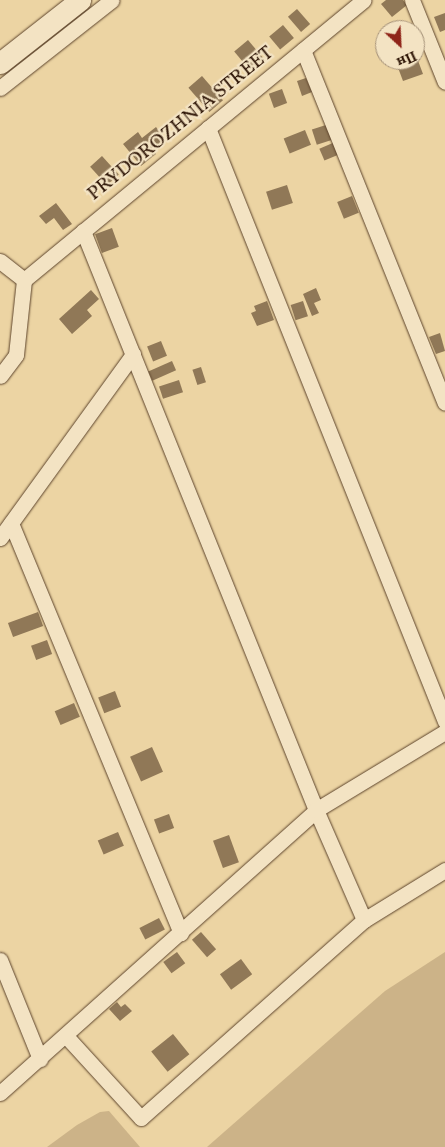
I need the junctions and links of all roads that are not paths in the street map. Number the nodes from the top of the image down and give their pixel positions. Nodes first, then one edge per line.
1 (80, 0) edge
2 (112, 0) edge
3 (364, 0) edge
4 (412, 0) edge
5 (303, 50) junction
6 (0, 63) edge
7 (445, 82) edge
8 (0, 88) edge
9 (208, 128) junction
10 (83, 231) junction
11 (0, 261) edge
12 (24, 280) junction
13 (133, 354) junction
14 (0, 376) edge
15 (445, 403) edge
16 (11, 522) junction
17 (0, 538) edge
18 (445, 721) edge
19 (445, 732) edge
20 (316, 810) junction
21 (445, 870) edge
22 (364, 920) junction
23 (180, 933) junction
24 (0, 960) edge
25 (66, 1036) junction
26 (40, 1059) junction
27 (0, 1093) edge

1 - 6 main road
2 - 8 street
3 - 5 street, PRYDOROZHNIA STREET
4 - 7 street
5 - 9 street, PRYDOROZHNIA STREET
5 - 15 street
9 - 10 street, PRYDOROZHNIA STREET
9 - 18 street
10 - 12 street, PRYDOROZHNIA STREET
10 - 13 street
11 - 12 street
12 - 14 street
13 - 16 street
13 - 20 street
16 - 17 street
16 - 23 street
19 - 20 street
20 - 22 street
20 - 23 street
21 - 22 street
22 - 25 street
23 - 25 street
24 - 26 street
25 - 26 street
26 - 27 street

